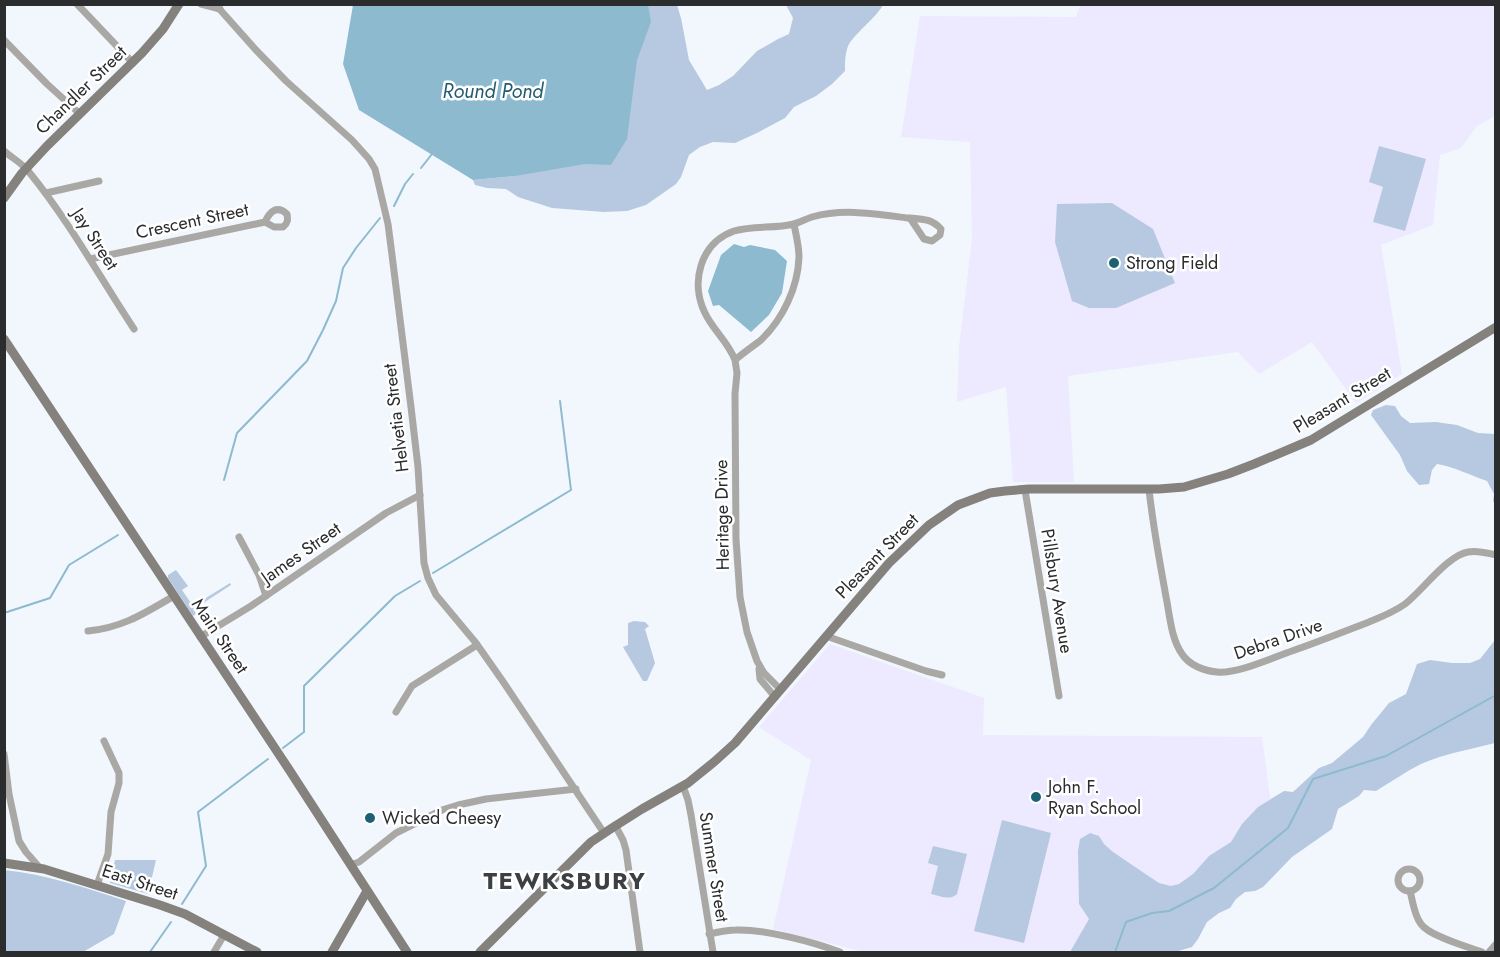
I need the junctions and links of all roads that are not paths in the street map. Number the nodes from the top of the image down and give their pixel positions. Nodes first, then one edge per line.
1 (77, 4) edge
2 (188, 4) edge
3 (201, 4) edge
4 (177, 7) edge
5 (218, 7) edge
6 (4, 40) edge
7 (133, 63) junction
8 (80, 114) junction
9 (4, 151) edge
10 (26, 169) junction
11 (99, 181) dead end
12 (46, 193) junction
13 (4, 198) edge
14 (908, 218) dead end
15 (265, 222) dead end
16 (794, 224) junction
17 (941, 232) joint
18 (90, 259) junction
19 (1496, 327) edge
20 (134, 329) dead end
21 (4, 339) edge
22 (735, 360) junction
23 (1149, 489) junction
24 (1025, 490) junction
25 (420, 495) junction
26 (239, 537) dead end
27 (1496, 555) edge
28 (174, 596) junction
29 (266, 596) junction
30 (88, 631) dead end
31 (826, 636) junction
32 (200, 637) junction
33 (477, 645) junction
34 (942, 675) dead end
35 (778, 693) junction
36 (1059, 696) dead end
37 (396, 712) dead end
38 (104, 741) dead end
39 (4, 754) edge
40 (683, 786) junction
41 (576, 789) junction
42 (615, 825) junction
43 (604, 833) junction
44 (4, 863) edge
45 (350, 865) junction
46 (40, 868) junction
47 (97, 885) junction
48 (367, 891) junction
49 (1410, 891) dead end
50 (709, 934) junction
51 (225, 935) junction
52 (1496, 944) edge
53 (214, 952) edge
54 (257, 952) edge
55 (332, 952) edge
56 (407, 952) edge
57 (480, 952) edge
58 (640, 952) edge
59 (712, 952) edge
60 (840, 952) edge
61 (1482, 952) edge
62 (1489, 952) edge

1 - 7 street
2 - 4 street
3 - 5 street, Helvetia Street
4 - 7 main road, Chandler Street
5 - 25 street, Helvetia Street
6 - 8 street
7 - 8 main road, Chandler Street
8 - 10 main road, Chandler Street
9 - 10 street, Jay Street
10 - 12 street, Jay Street
10 - 13 main road, Chandler Street
11 - 12 street
12 - 18 street, Jay Street
14 - 16 street, Heritage Drive
15 - 18 street, Crescent Street
16 - 22 street
16 - 22 street, Heritage Drive
17 - 17 street
18 - 20 street, Jay Street
19 - 23 main road, Pleasant Street
21 - 28 main road, Main Street
22 - 35 street, Heritage Drive
23 - 24 main road, Pleasant Street
23 - 27 street, Debra Drive
24 - 31 main road, Pleasant Street
24 - 36 street, Pillsbury Avenue
25 - 29 street, James Street
25 - 33 street, Helvetia Street
26 - 29 street
28 - 30 street
28 - 32 main road, Main Street
29 - 32 street, James Street
31 - 34 street
31 - 35 main road, Pleasant Street
32 - 45 main road, Main Street
33 - 37 street
33 - 41 street, Helvetia Street
35 - 40 main road, Pleasant Street
38 - 47 street
39 - 46 street
40 - 42 main road, Pleasant Street
40 - 50 street, Summer Street
41 - 43 street, Helvetia Street
41 - 45 street
42 - 43 main road, Pleasant Street
42 - 58 street
43 - 57 main road, Pleasant Street
44 - 46 main road, East Street
45 - 48 main road, Main Street
46 - 47 main road, East Street
47 - 51 main road, East Street
48 - 55 main road
48 - 56 main road, Main Street
49 - 61 street
50 - 59 street, Summer Street
50 - 60 street
51 - 53 street
51 - 54 main road, East Street
52 - 62 street

